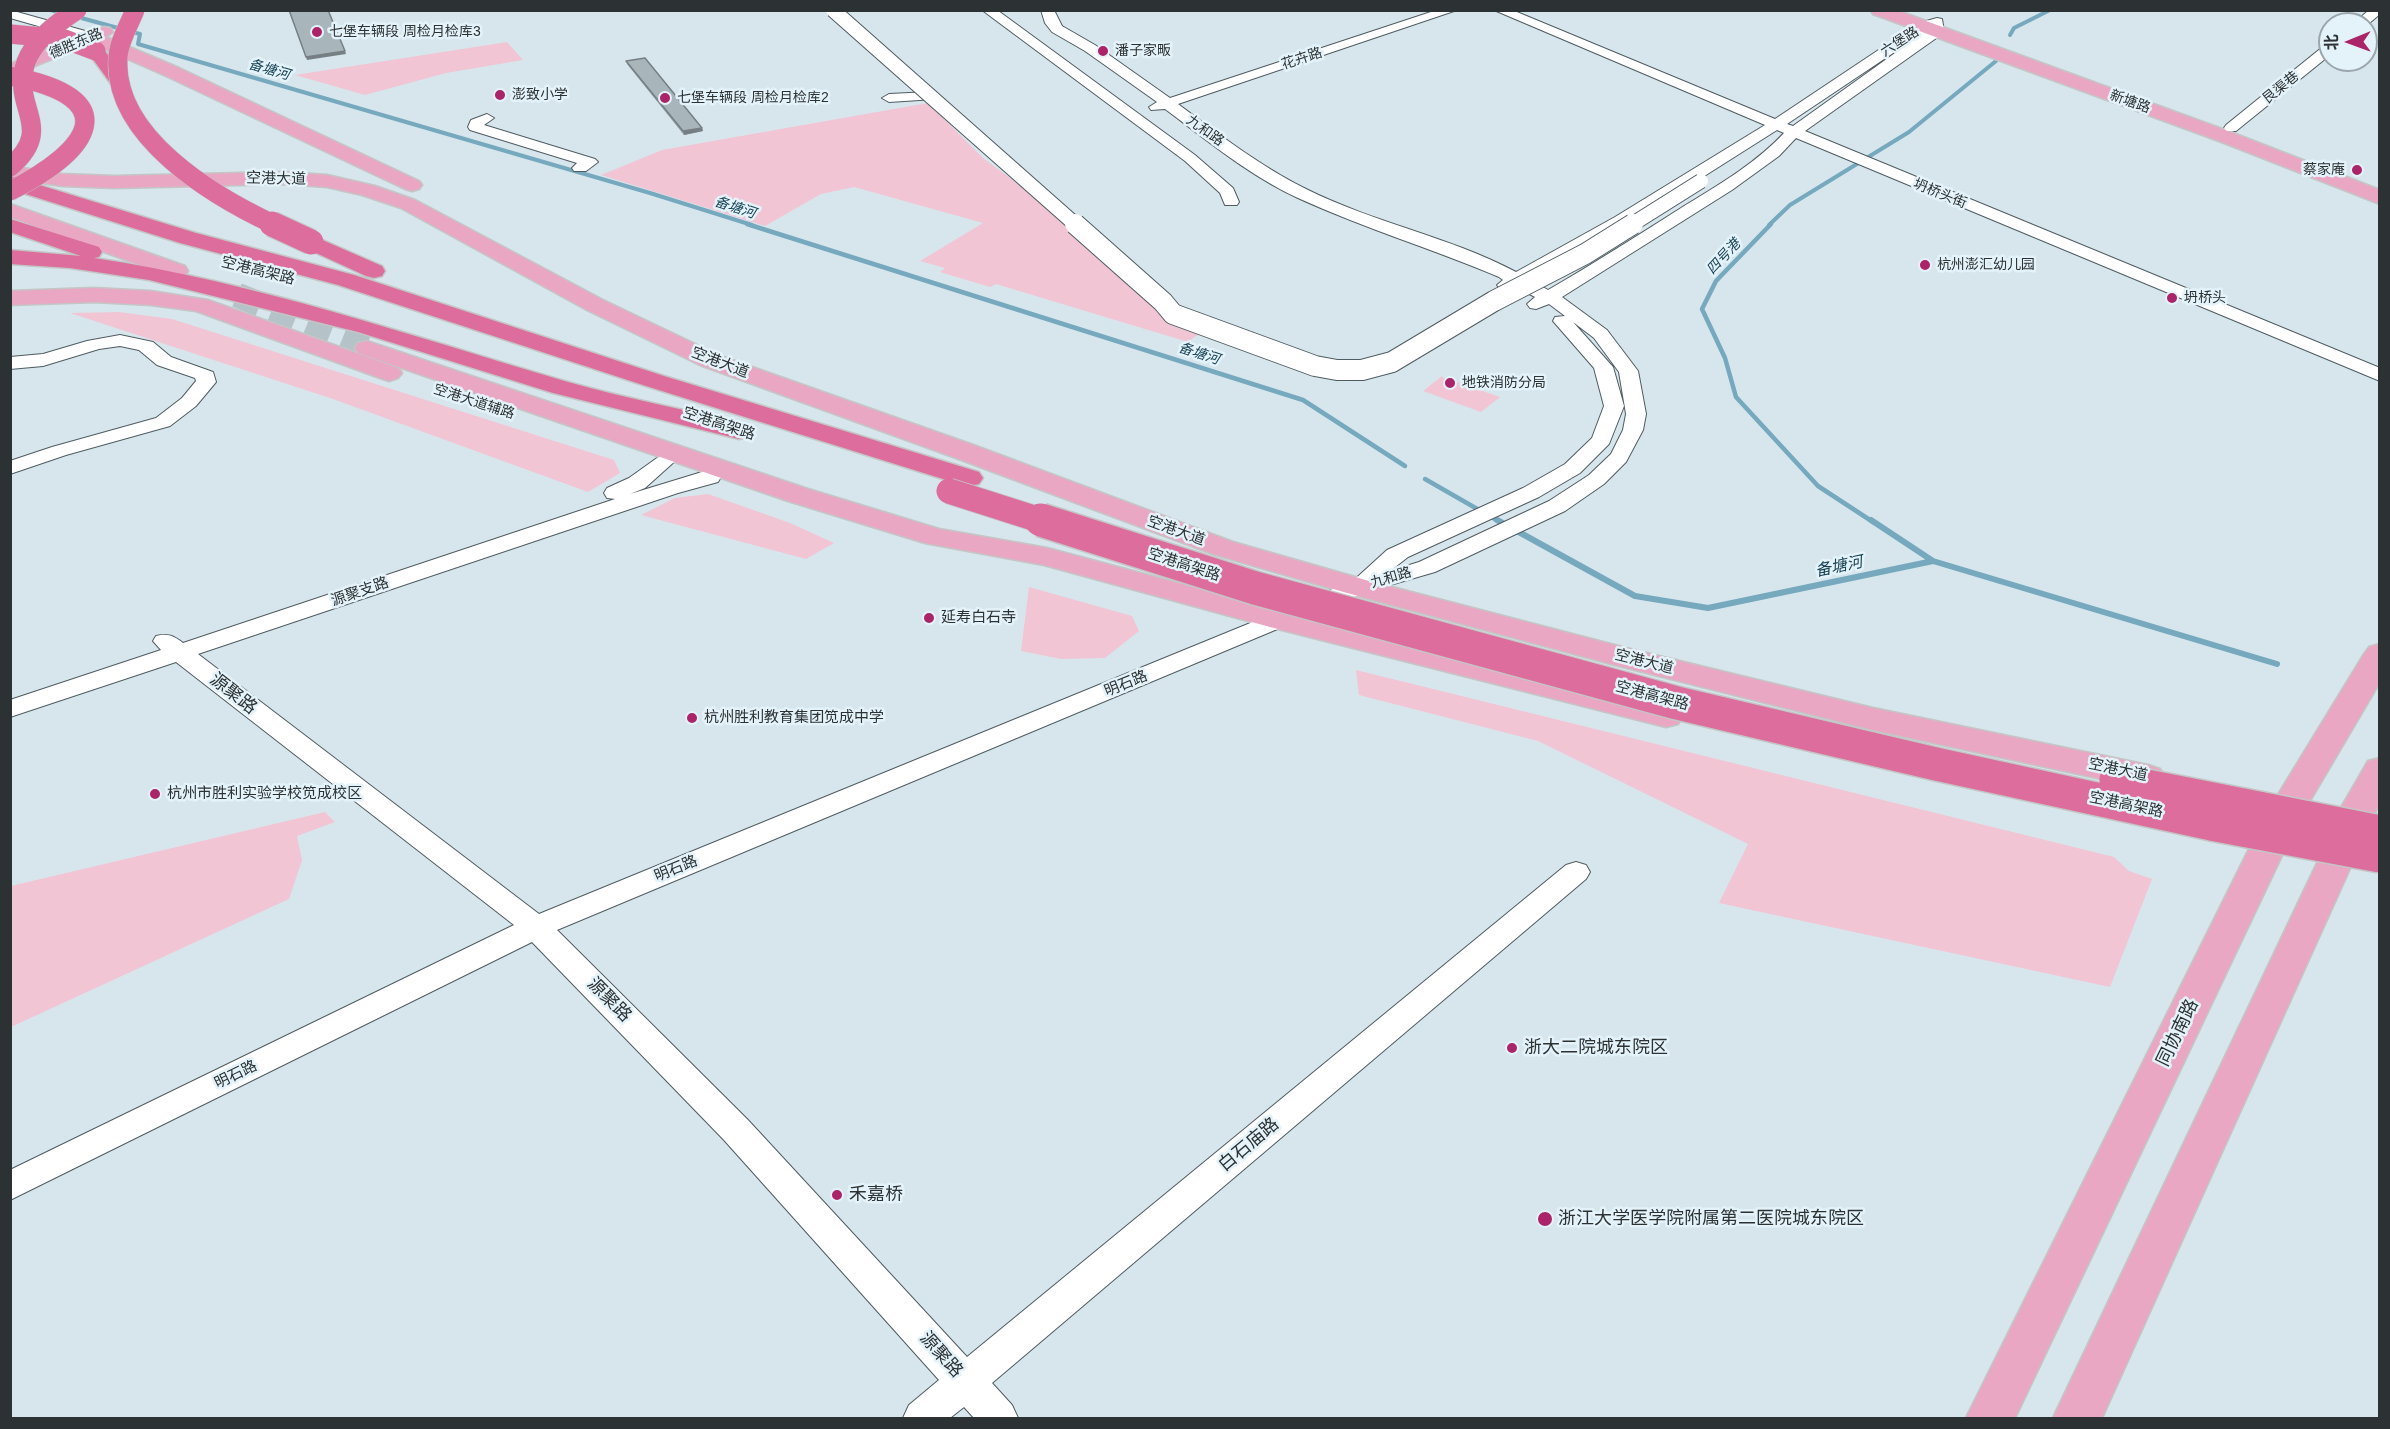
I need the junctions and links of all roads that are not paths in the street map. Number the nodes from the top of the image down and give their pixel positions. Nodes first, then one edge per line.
1 (36, 10) edge
2 (55, 10) edge
3 (77, 10) edge
4 (137, 10) edge
5 (833, 10) edge
6 (988, 10) edge
7 (1034, 10) edge
8 (1047, 10) edge
9 (1428, 10) edge
10 (1451, 10) edge
11 (1500, 10) edge
12 (1879, 10) edge
13 (1903, 10) edge
14 (10, 14) edge
15 (10, 26) edge
16 (1933, 26) junction
17 (106, 30) junction
18 (10, 36) edge
19 (2318, 58) edge
20 (10, 71) edge
21 (10, 76) edge
22 (120, 84) junction
23 (930, 96) junction
24 (889, 99) dead end
25 (1156, 102) junction
26 (487, 118) dead end
27 (1774, 125) junction
28 (2231, 128) junction
29 (1793, 133) junction
30 (1747, 144) junction
31 (580, 168) dead end
32 (10, 170) edge
33 (1701, 181) junction
34 (10, 182) edge
35 (2379, 184) edge
36 (10, 191) edge
37 (430, 194) dead end
38 (10, 197) edge
39 (2379, 198) edge
40 (1231, 202) dead end
41 (10, 210) edge
42 (10, 225) edge
43 (536, 251) dead end
44 (10, 257) edge
45 (177, 271) dead end
46 (149, 273) junction
47 (1510, 283) junction
48 (10, 298) edge
49 (1542, 301) junction
50 (663, 339) junction
51 (367, 348) tunnel mouth
52 (10, 363) edge
53 (2379, 375) edge
54 (655, 381) junction
55 (739, 432) junction
56 (664, 462) junction
57 (10, 468) edge
58 (710, 477) junction
59 (959, 485) junction
60 (935, 537) junction
61 (1358, 587) junction
62 (1281, 620) junction
63 (172, 647) junction
64 (2379, 654) edge
65 (10, 692) edge
66 (10, 709) edge
67 (2379, 769) edge
68 (2289, 806) junction
69 (2371, 824) edge
70 (2268, 847) junction
71 (2379, 856) edge
72 (2336, 861) junction
73 (2379, 870) edge
74 (1576, 872) dead end
75 (536, 927) junction
76 (10, 1186) edge
77 (964, 1381) junction
78 (922, 1419) edge
79 (999, 1419) edge
80 (1990, 1419) edge
81 (2077, 1419) edge

1 - 15 highway
2 - 18 highway
3 - 32 highway, bridge
4 - 17 main road, 德胜东路
4 - 22 highway, bridge
5 - 23 street, bridge
6 - 40 street
7 - 25 street, 九和路
8 - 25 street, 九和路
9 - 25 street, 花卉路
10 - 25 street, 花卉路
11 - 27 street, 坍桥头街
12 - 16 main road, 新塘路
13 - 16 main road, 新塘路
14 - 17 street
16 - 27 street, 六堡路
16 - 28 main road, 新塘路
16 - 29 street, 六堡路
16 - 39 main road, 新塘路
17 - 20 main road, 德胜东路
17 - 37 main road
18 - 22 highway, bridge
19 - 28 street, 艮渠巷
21 - 36 highway, bridge
22 - 54 highway, bridge
23 - 24 street
23 - 33 street, bridge
25 - 47 street, 九和路
26 - 31 street
27 - 29 street, 坍桥头街
27 - 30 street, 六堡路
28 - 35 main road, 新塘路
29 - 33 street
29 - 49 street, 六堡路
29 - 53 street, 坍桥头街
30 - 33 street
30 - 47 street, 六堡路
32 - 50 main road, 空港大道
34 - 54 highway, 空港高架路
38 - 55 highway, 空港高架路
41 - 45 main road
42 - 46 highway
43 - 50 main road
44 - 46 highway
46 - 55 highway
47 - 49 street, 九和路
48 - 56 main road, 空港大道辅路
49 - 61 street, 九和路
49 - 61 street, 九和路
50 - 61 main road, 空港大道
51 - 60 main road
52 - 57 street
54 - 59 highway, 空港高架路
55 - 59 highway, 空港高架路
56 - 58 main road, 空港大道辅路
56 - 63 street, 源聚支路
58 - 60 main road, 空港大道辅路
58 - 63 street, 源聚支路
59 - 69 highway, 空港高架路, bridge
59 - 71 highway, 空港高架路, bridge
60 - 62 main road
61 - 62 street, 明石路
61 - 68 main road, 空港大道
62 - 70 main road
62 - 75 street, 明石路
63 - 65 street, 源聚支路
63 - 66 street, 源聚支路
63 - 75 street, 源聚路
64 - 68 main road, 同协南路
67 - 69 main road
68 - 69 main road, 空港大道
68 - 70 main road, 同协南路
69 - 72 main road
70 - 72 main road
70 - 80 main road, 同协南路
72 - 73 main road
72 - 81 main road
74 - 77 street, 白石庙路
75 - 76 street, 明石路
75 - 77 street, 源聚路
77 - 78 street, 白石庙路
77 - 79 street, 源聚路

